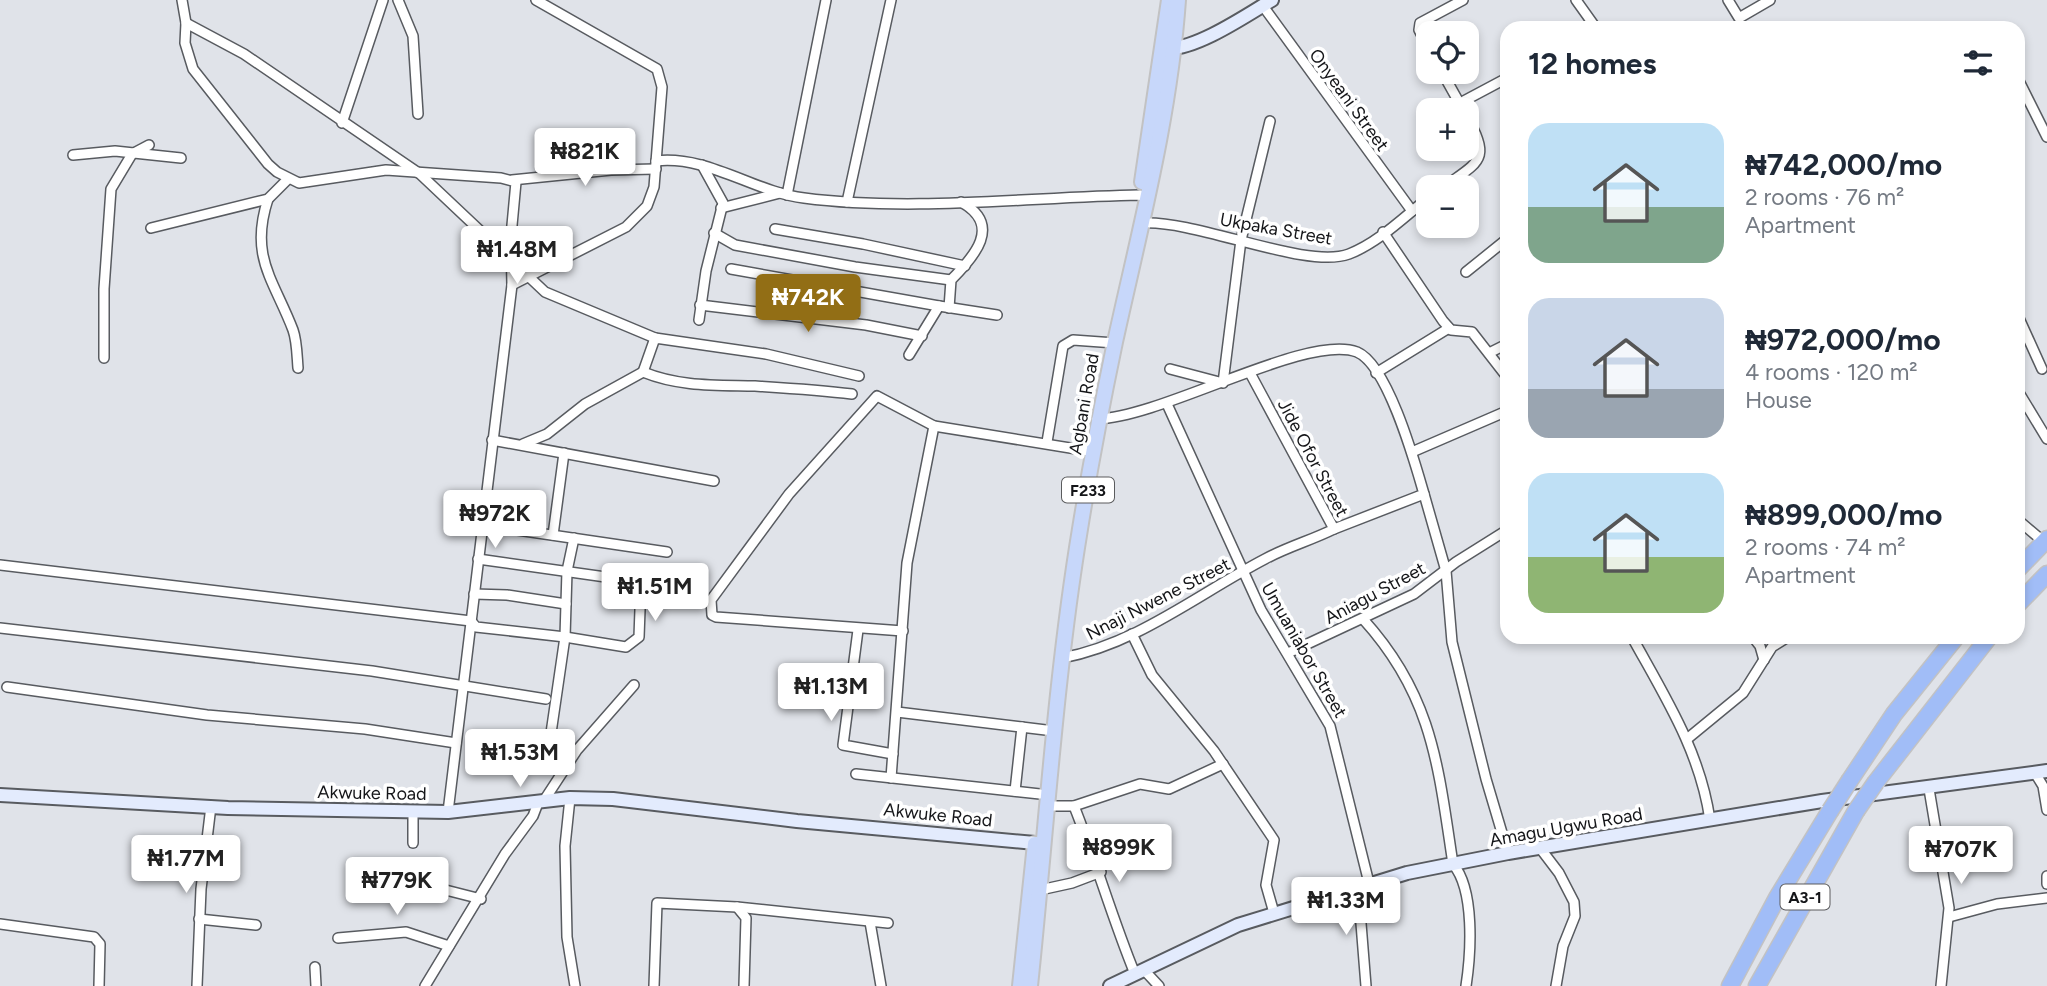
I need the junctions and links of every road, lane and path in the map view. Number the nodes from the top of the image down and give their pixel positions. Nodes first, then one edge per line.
1 (182, 0) edge
2 (383, 0) edge
3 (398, 0) edge
4 (536, 0) edge
5 (826, 0) edge
6 (891, 0) edge
7 (1170, 0) edge
8 (1178, 0) edge
9 (1463, 0) edge
10 (1576, 0) edge
11 (1728, 0) edge
12 (1770, 0) edge
13 (1268, 3) edge
14 (1424, 21) edge
15 (1591, 21) edge
16 (186, 23) junction
17 (1169, 49) junction
18 (1500, 83) edge
19 (2025, 89) edge
20 (1476, 98) edge
21 (418, 114) dead end
22 (2042, 114) edge
23 (1270, 121) dead end
24 (342, 123) junction
25 (2047, 137) edge
26 (1479, 139) edge
27 (149, 145) dead end
28 (132, 154) junction
29 (73, 155) dead end
30 (1479, 156) edge
31 (180, 158) dead end
32 (1476, 161) edge
33 (656, 165) junction
34 (702, 165) junction
35 (420, 174) junction
36 (1461, 175) edge
37 (288, 179) junction
38 (512, 180) junction
39 (784, 194) junction
40 (1144, 197) junction
41 (268, 199) junction
42 (960, 201) junction
43 (847, 202) junction
44 (721, 208) junction
45 (1416, 208) edge
46 (1412, 211) junction
47 (1143, 223) junction
48 (151, 228) dead end
49 (775, 229) dead end
50 (1383, 232) junction
51 (714, 233) junction
52 (1241, 240) junction
53 (1500, 245) edge
54 (512, 259) junction
55 (965, 266) junction
56 (731, 269) dead end
57 (1466, 272) dead end
58 (527, 275) junction
59 (951, 280) junction
60 (512, 285) junction
61 (699, 305) junction
62 (944, 307) junction
63 (997, 315) dead end
64 (699, 320) dead end
65 (1449, 328) junction
66 (2025, 331) edge
67 (922, 336) junction
68 (655, 338) junction
69 (1112, 341) junction
70 (1500, 348) edge
71 (1489, 353) junction
72 (909, 355) dead end
73 (104, 358) dead end
74 (298, 368) dead end
75 (1500, 368) edge
76 (1170, 369) dead end
77 (2042, 369) dead end
78 (643, 372) junction
79 (1250, 373) junction
80 (1376, 373) junction
81 (859, 376) dead end
82 (1223, 383) junction
83 (852, 394) dead end
84 (2025, 403) edge
85 (1167, 404) junction
86 (1500, 414) edge
87 (1097, 419) junction
88 (934, 426) junction
89 (2047, 439) edge
90 (492, 440) junction
91 (1047, 442) junction
92 (523, 444) junction
93 (1091, 450) junction
94 (1412, 452) junction
95 (564, 453) junction
96 (714, 481) dead end
97 (1424, 494) junction
98 (484, 525) junction
99 (2025, 525) edge
100 (1335, 529) junction
101 (553, 535) junction
102 (1500, 535) edge
103 (574, 538) junction
104 (2046, 540) edge
105 (667, 552) dead end
106 (478, 559) junction
107 (1265, 559) joint
108 (2025, 562) edge
109 (0, 565) edge
110 (1446, 570) junction
111 (567, 571) junction
112 (1244, 572) junction
113 (2047, 574) edge
114 (474, 594) junction
115 (2025, 597) edge
116 (566, 604) junction
117 (1363, 619) junction
118 (471, 621) junction
119 (0, 628) edge
120 (858, 630) junction
121 (902, 631) junction
122 (1132, 634) junction
123 (565, 637) junction
124 (1636, 644) edge
125 (1757, 644) edge
126 (1772, 644) edge
127 (1950, 644) edge
128 (1984, 644) edge
129 (1775, 645) joint
130 (1288, 653) junction
131 (1062, 658) junction
132 (1763, 660) junction
133 (463, 684) junction
134 (634, 685) dead end
135 (7, 687) dead end
136 (546, 699) dead end
137 (897, 712) junction
138 (1022, 727) junction
139 (1051, 730) junction
140 (1687, 739) junction
141 (456, 743) junction
142 (893, 754) junction
143 (569, 761) junction
144 (1223, 764) junction
145 (2041, 772) edge
146 (856, 774) dead end
147 (891, 778) junction
148 (1929, 789) junction
149 (1015, 791) junction
150 (0, 795) edge
151 (570, 798) junction
152 (1044, 800) junction
153 (540, 803) junction
154 (211, 806) junction
155 (1074, 806) junction
156 (2047, 810) edge
157 (413, 811) junction
158 (448, 812) junction
159 (1710, 820) junction
160 (413, 843) dead end
161 (1040, 844) junction
162 (1540, 848) junction
163 (1508, 853) junction
164 (1453, 864) junction
165 (1101, 872) junction
166 (2047, 876) edge
167 (422, 884) dead end
168 (1364, 884) junction
169 (2047, 884) edge
170 (1040, 890) junction
171 (2047, 898) edge
172 (481, 899) junction
173 (737, 907) junction
174 (1274, 912) junction
175 (1949, 917) junction
176 (199, 919) junction
177 (870, 922) junction
178 (888, 923) dead end
179 (0, 924) edge
180 (256, 925) dead end
181 (338, 938) dead end
182 (449, 946) junction
183 (315, 967) dead end
184 (1139, 972) junction
185 (99, 986) edge
186 (197, 986) edge
187 (316, 986) edge
188 (425, 986) edge
189 (575, 986) edge
190 (654, 986) edge
191 (744, 986) edge
192 (881, 986) edge
193 (1020, 986) edge
194 (1030, 986) edge
195 (1110, 986) edge
196 (1159, 986) edge
197 (1366, 986) edge
198 (1466, 986) edge
199 (1556, 986) edge
200 (1730, 986) edge
201 (1757, 986) edge
202 (1941, 986) edge

1 - 16 street
2 - 24 street
3 - 21 street
4 - 33 street
5 - 39 street
6 - 43 street
7 - 17 main road, Agbani Road / F233
8 - 17 main road, Agbani Road / F233
9 - 14 street
10 - 15 street
11 - 12 street
13 - 17 street
13 - 46 street, Onyeani Street
16 - 24 street
16 - 37 street
17 - 40 main road, Agbani Road / F233
18 - 20 street
19 - 22 street
22 - 25 street
23 - 52 street
24 - 35 street
26 - 30 street
27 - 28 street
28 - 29 street
28 - 31 street
28 - 73 street
32 - 36 street
33 - 34 street
33 - 38 street
33 - 58 street
34 - 39 street
34 - 44 street
35 - 37 street
35 - 38 street
35 - 54 street
37 - 41 street
38 - 54 street
39 - 43 street
39 - 44 street
40 - 42 street
40 - 47 main road, Agbani Road / F233
40 - 69 main road, Agbani Road / F233
41 - 48 street
41 - 74 street
42 - 43 street
42 - 55 street
44 - 51 street
45 - 46 street, Ukpaka Street
46 - 50 street, Ukpaka Street
47 - 52 street, Ukpaka Street
47 - 69 main road, Agbani Road / F233
49 - 55 street
50 - 52 street, Ukpaka Street
50 - 65 street
51 - 59 street
51 - 61 street
52 - 82 street
53 - 57 street
54 - 58 street
54 - 60 street
55 - 59 street
56 - 62 street
58 - 60 street
58 - 68 street
59 - 62 street
60 - 90 street
61 - 64 street
61 - 67 street
62 - 63 street
62 - 67 street
65 - 71 street
65 - 80 street
66 - 77 street
67 - 72 street
68 - 78 street
68 - 81 street
69 - 87 main road, Agbani Road / F233
69 - 91 street
70 - 71 street
71 - 75 street
76 - 82 street
78 - 83 street
78 - 92 street
79 - 80 street
79 - 82 street
79 - 100 street, Jide Ofor Street
80 - 94 street
82 - 85 street
84 - 89 street
85 - 87 street
85 - 112 street, Umuaniabor Street
86 - 94 street
87 - 93 main road, Agbani Road / F233
88 - 91 street
88 - 120 street
88 - 121 street
90 - 92 street
90 - 98 street
91 - 93 street
92 - 95 street
93 - 131 main road, Agbani Road / F233
93 - 139 main road, Agbani Road / F233
94 - 97 street
95 - 96 street
95 - 101 street
97 - 100 street
97 - 110 street
98 - 101 street
98 - 106 street
99 - 104 street
100 - 107 street, Jide Ofor Street
101 - 103 street
102 - 110 street, Aniagu Street
103 - 105 street
103 - 111 street
104 - 108 highway
106 - 111 street
106 - 114 street
107 - 112 street, Nnaji Nwene Street
109 - 118 street
110 - 117 street, Aniagu Street
110 - 163 street
111 - 116 street
111 - 123 street
112 - 122 street, Nnaji Nwene Street
112 - 130 street, Umuaniabor Street
113 - 115 highway
114 - 116 street
114 - 118 street
116 - 123 street
117 - 130 street, Aniagu Street
117 - 164 street
118 - 123 street
118 - 133 street
119 - 133 street
120 - 121 street
120 - 142 street
121 - 137 street
122 - 131 street, Nnaji Nwene Street
122 - 144 street
123 - 143 street
124 - 140 street
125 - 132 street
126 - 129 street
127 - 200 highway, A3-1, bridge
128 - 201 highway, A3-1, bridge
129 - 132 street
130 - 168 street, Umuaniabor Street
131 - 139 main road, Agbani Road / F233
132 - 140 street
133 - 136 street
133 - 141 street
134 - 143 street
135 - 141 street
137 - 138 street
137 - 142 street
138 - 139 street
138 - 149 street
139 - 152 main road, Agbani Road / F233
140 - 159 street
141 - 158 street
142 - 147 street
143 - 153 street
144 - 155 street
144 - 174 street
145 - 148 street, Amagu Ugwu Road
145 - 156 street
146 - 147 street
147 - 149 street
148 - 159 street, Amagu Ugwu Road
148 - 175 street
149 - 152 street
150 - 154 street, Akwuke Road
151 - 153 street, Akwuke Road
151 - 161 street, Akwuke Road
151 - 189 street
152 - 155 street
152 - 161 main road, Agbani Road / F233
153 - 158 street, Akwuke Road
153 - 172 street
154 - 157 street, Akwuke Road
154 - 176 street
155 - 165 street
157 - 158 street, Akwuke Road
157 - 160 street
159 - 162 street, Amagu Ugwu Road
161 - 170 main road, Agbani Road / F233
161 - 193 main road, Agbani Road / F233
162 - 163 street, Amagu Ugwu Road
162 - 199 street
163 - 164 street, Amagu Ugwu Road
164 - 168 street, Amagu Ugwu Road
164 - 198 street
165 - 170 street
165 - 184 street
166 - 169 street
167 - 172 street
168 - 174 street, Amagu Ugwu Road
168 - 197 street, Umuaniabor Street
170 - 194 main road, Agbani Road / F233
171 - 175 street
172 - 182 street
173 - 177 street
173 - 190 street
173 - 191 street
174 - 184 street, Amagu Ugwu Road
175 - 202 street
176 - 180 street
176 - 186 street
177 - 178 street
177 - 192 street
179 - 185 street
181 - 182 street
182 - 188 street
183 - 187 street
184 - 195 street, Amagu Ugwu Road
184 - 196 street

